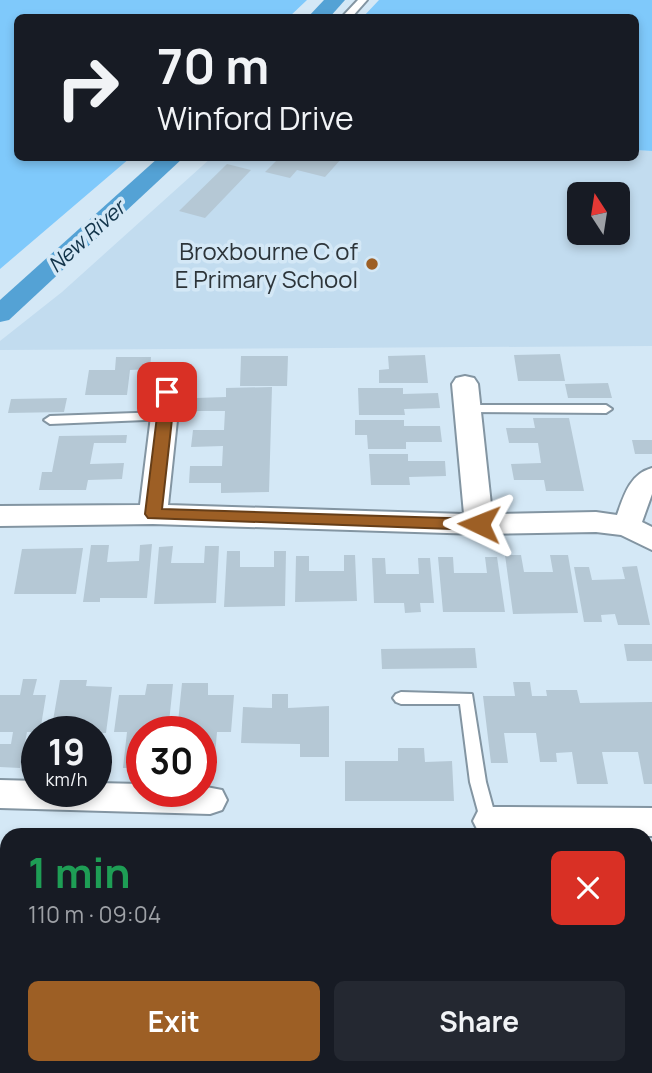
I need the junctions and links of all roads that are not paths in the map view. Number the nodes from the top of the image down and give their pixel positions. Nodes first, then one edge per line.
1 (363, 0) edge
2 (349, 14) edge
3 (466, 396) joint
4 (166, 404) joint
5 (606, 409) dead end
6 (50, 420) dead end
7 (652, 477) edge
8 (153, 514) junction
9 (0, 516) edge
10 (479, 524) junction
11 (627, 526) junction
12 (652, 540) edge
13 (401, 698) dead end
14 (0, 794) edge
15 (126, 798) edge
16 (652, 822) edge
17 (490, 828) edge

1 - 2 lane
3 - 5 lane
3 - 10 street
4 - 6 lane
4 - 8 street
7 - 11 street
8 - 9 street
8 - 10 street
10 - 11 street
11 - 12 street
13 - 17 lane
14 - 15 street
16 - 17 street

